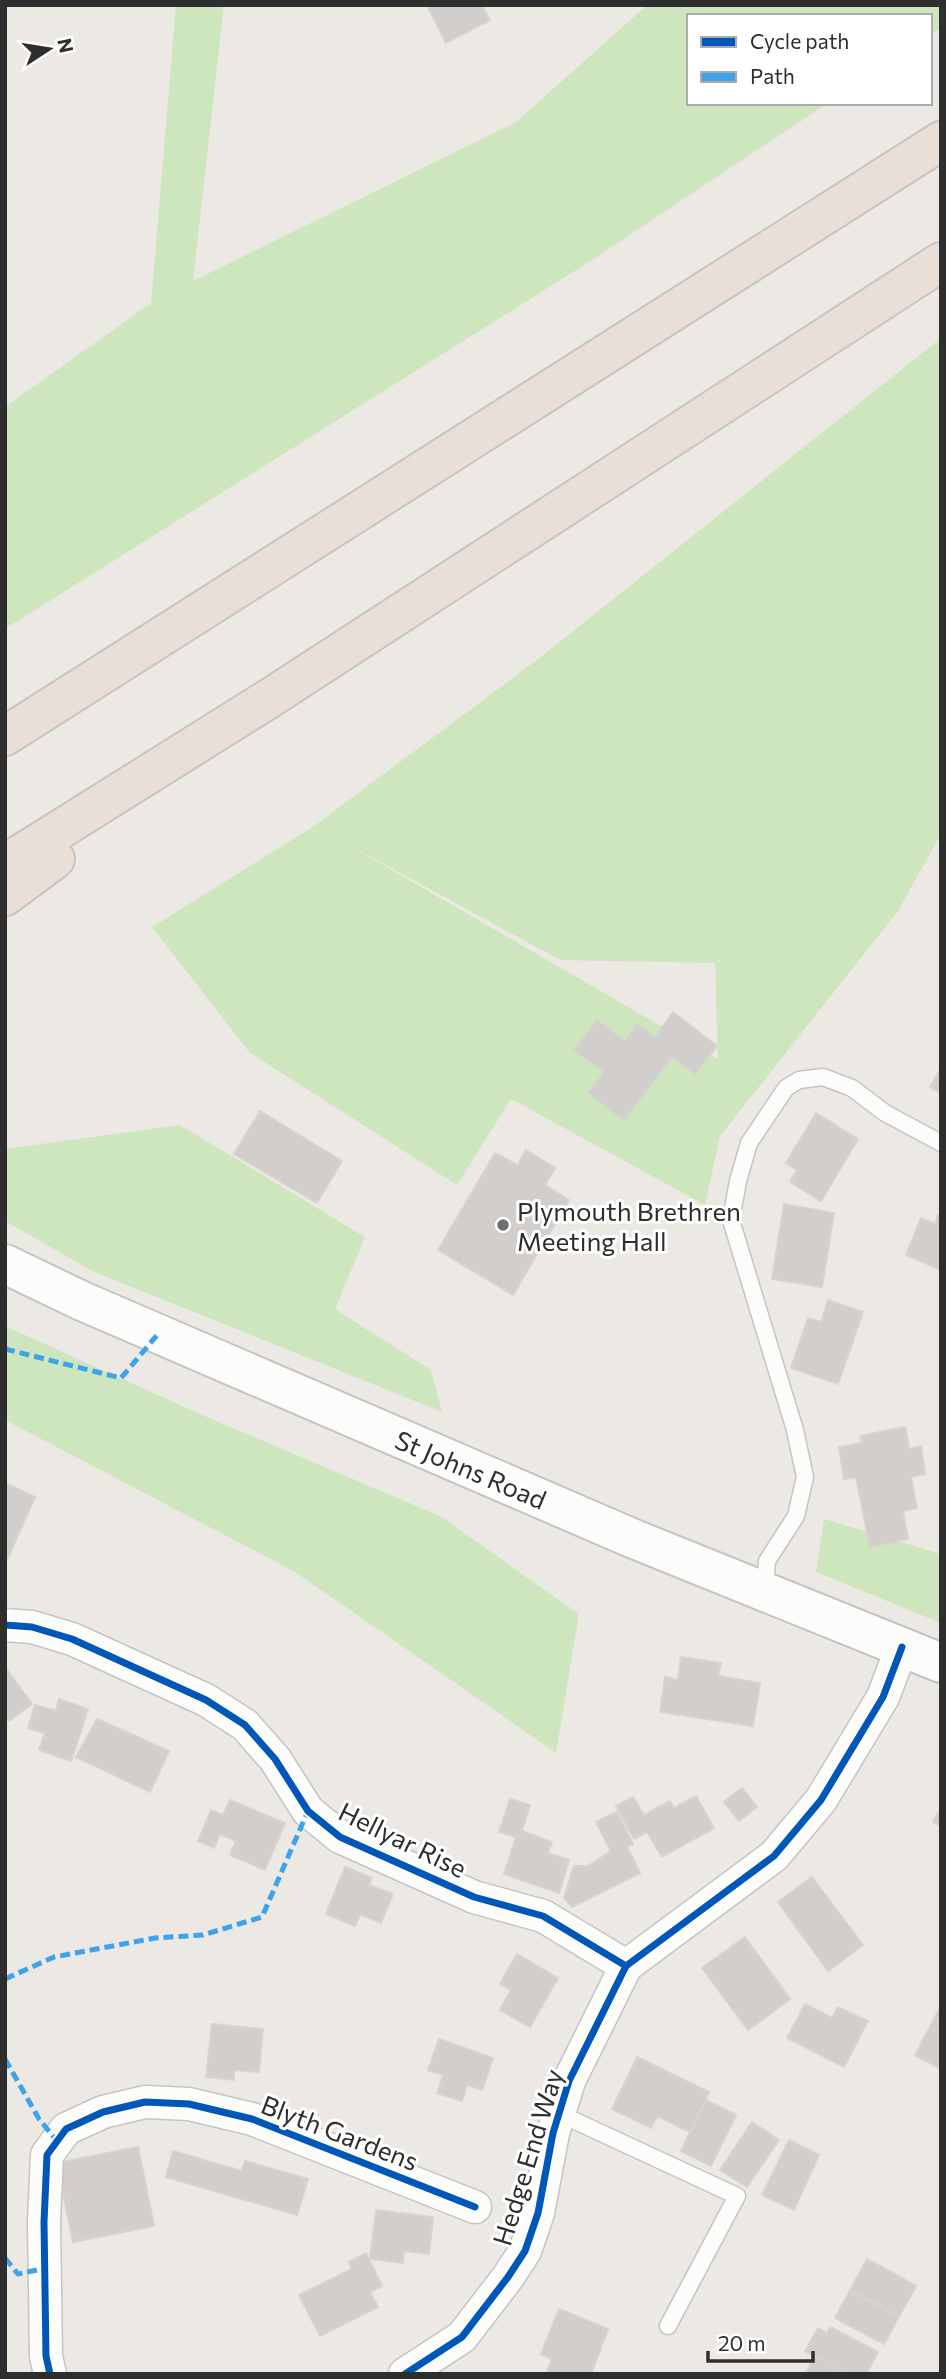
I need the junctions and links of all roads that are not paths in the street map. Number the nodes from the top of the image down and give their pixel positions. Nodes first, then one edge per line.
1 (941, 141) edge
2 (941, 262) edge
3 (270, 698) junction
4 (5, 735) edge
5 (5, 864) edge
6 (5, 896) edge
7 (941, 1143) edge
8 (5, 1264) edge
9 (765, 1593) junction
10 (5, 1625) edge
11 (902, 1647) junction
12 (941, 1663) edge
13 (626, 1966) junction
14 (558, 2113) junction
15 (475, 2207) dead end
16 (668, 2326) dead end
17 (50, 2374) edge
18 (405, 2374) edge

1 - 4 highway
2 - 3 highway
3 - 5 highway
3 - 6 highway
7 - 9 lane
8 - 9 main road, St Johns Road
9 - 11 main road, St Johns Road
10 - 13 street, Hellyar Rise
11 - 12 main road, St Johns Road
11 - 13 street, Hedge End Way
13 - 14 street, Hedge End Way
14 - 16 lane
14 - 18 street, Hedge End Way
15 - 17 street, Blyth Gardens

